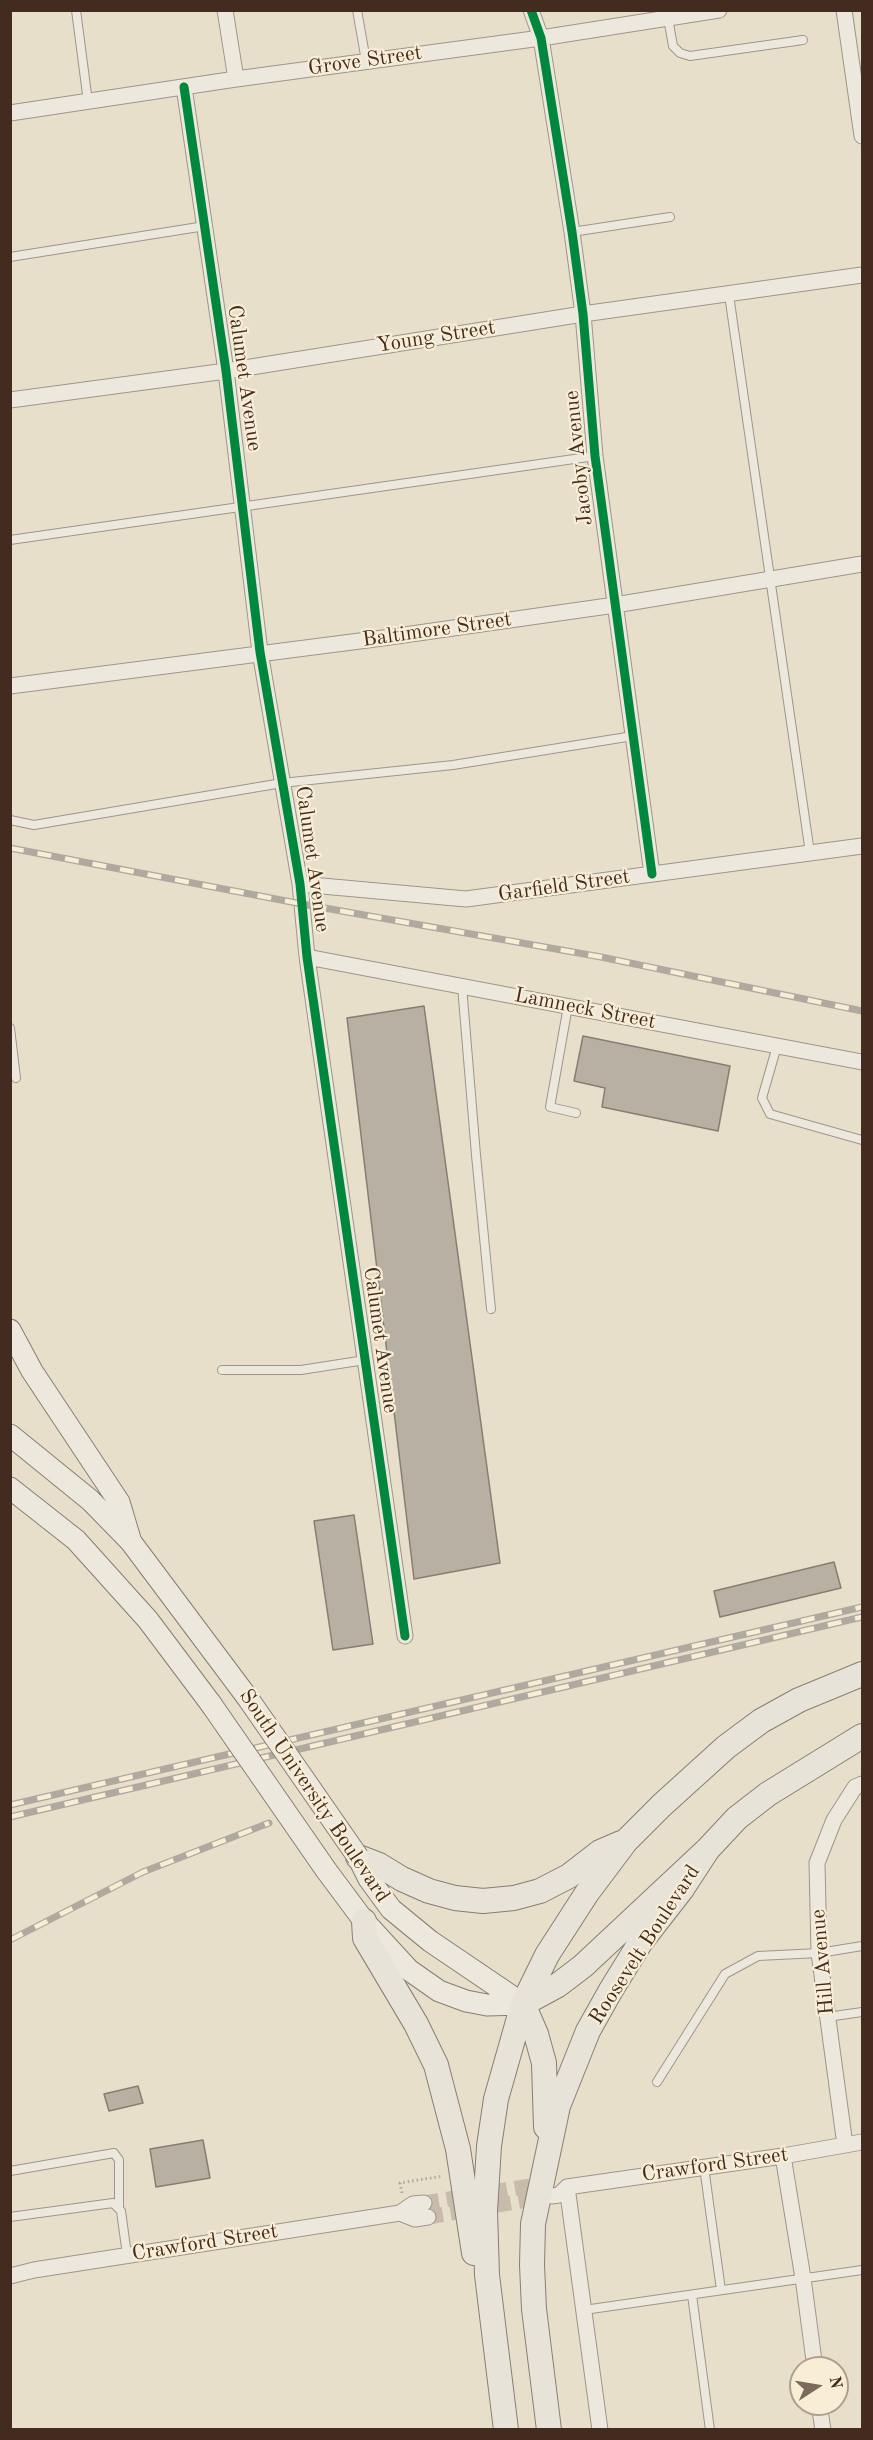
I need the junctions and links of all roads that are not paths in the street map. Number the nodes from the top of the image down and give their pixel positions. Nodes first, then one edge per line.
1 (76, 10) edge
2 (225, 10) edge
3 (357, 10) edge
4 (531, 10) edge
5 (719, 10) edge
6 (844, 10) edge
7 (644, 16) edge
8 (668, 18) junction
9 (541, 38) junction
10 (803, 40) dead end
11 (366, 61) junction
12 (236, 79) junction
13 (184, 87) junction
14 (88, 102) junction
15 (10, 113) edge
16 (862, 136) edge
17 (670, 217) dead end
18 (205, 226) junction
19 (572, 232) junction
20 (10, 256) edge
21 (862, 275) edge
22 (729, 295) junction
23 (583, 314) junction
24 (226, 371) junction
25 (10, 400) edge
26 (595, 456) junction
27 (243, 505) junction
28 (10, 540) edge
29 (862, 564) edge
30 (769, 579) junction
31 (615, 605) junction
32 (260, 652) junction
33 (10, 686) edge
34 (633, 736) junction
35 (282, 783) junction
36 (10, 820) edge
37 (862, 846) edge
38 (810, 853) junction
39 (652, 874) junction
40 (300, 884) junction
41 (307, 957) junction
42 (462, 986) junction
43 (568, 1006) junction
44 (10, 1028) edge
45 (777, 1046) junction
46 (862, 1062) edge
47 (16, 1078) dead end
48 (576, 1113) dead end
49 (862, 1140) edge
50 (491, 1309) dead end
51 (10, 1330) edge
52 (365, 1360) junction
53 (222, 1370) dead end
54 (10, 1435) edge
55 (10, 1488) edge
56 (131, 1542) junction
57 (405, 1636) dead end
58 (862, 1674) edge
59 (862, 1737) edge
60 (859, 1786) edge
61 (626, 1841) junction
62 (708, 1848) junction
63 (358, 1857) junction
64 (364, 1921) junction
65 (862, 1946) edge
66 (819, 1953) junction
67 (523, 2004) junction
68 (862, 2012) edge
69 (827, 2017) junction
70 (657, 2082) dead end
71 (862, 2142) edge
72 (549, 2143) junction
73 (845, 2145) junction
74 (783, 2156) junction
75 (704, 2167) junction
76 (10, 2171) edge
77 (567, 2187) junction
78 (552, 2189) tunnel mouth
79 (119, 2207) junction
80 (426, 2210) tunnel mouth
81 (10, 2217) edge
82 (126, 2255) junction
83 (862, 2270) edge
84 (487, 2275) junction
85 (10, 2276) edge
86 (803, 2278) junction
87 (721, 2290) junction
88 (692, 2295) junction
89 (584, 2310) junction
90 (813, 2356) edge
91 (506, 2430) edge
92 (549, 2430) edge
93 (600, 2430) edge
94 (710, 2430) edge

1 - 14 lane
2 - 12 street
3 - 11 lane
4 - 9 street, Jacoby Avenue
5 - 8 street, Grove Street
6 - 16 street
7 - 8 street, Grove Street
7 - 9 street, Grove Street
8 - 10 lane
9 - 11 street, Grove Street
9 - 19 street, Jacoby Avenue
11 - 12 street, Grove Street
12 - 13 street, Grove Street
13 - 14 street, Grove Street
13 - 18 street, Calumet Avenue
14 - 15 street, Grove Street
17 - 19 lane
18 - 20 lane
18 - 24 street, Calumet Avenue
19 - 23 street, Jacoby Avenue
21 - 22 street, Young Street
22 - 23 street, Young Street
22 - 30 lane
23 - 24 street, Young Street
23 - 26 street, Jacoby Avenue
24 - 25 street, Young Street
24 - 27 street, Calumet Avenue
26 - 27 lane
26 - 31 street, Jacoby Avenue
27 - 28 lane
27 - 32 street, Calumet Avenue
29 - 30 street, Baltimore Street
30 - 31 street, Baltimore Street
30 - 38 lane
31 - 32 street, Baltimore Street
31 - 34 street, Jacoby Avenue
32 - 33 street, Baltimore Street
32 - 35 street, Calumet Avenue
34 - 35 lane
34 - 39 street, Jacoby Avenue
35 - 36 lane
35 - 40 street, Calumet Avenue
37 - 38 street, Garfield Street
38 - 39 street, Garfield Street
39 - 40 street, Garfield Street
40 - 41 street, Calumet Avenue
41 - 42 street, Lamneck Street
41 - 52 street, Calumet Avenue
42 - 43 street, Lamneck Street
42 - 50 lane
43 - 45 street, Lamneck Street
43 - 48 lane
44 - 47 lane
45 - 46 street, Lamneck Street
45 - 49 lane
51 - 56 main road
52 - 53 lane
52 - 57 street, Calumet Avenue
54 - 56 main road, South University Boulevard
55 - 64 main road, South University Boulevard, bridge
56 - 63 main road, South University Boulevard, bridge
58 - 61 main road
59 - 62 main road
60 - 66 street, Hill Avenue
61 - 63 main road
61 - 67 main road
62 - 67 main road
62 - 72 main road, Roosevelt Boulevard
63 - 67 main road, South University Boulevard
64 - 67 main road, South University Boulevard
64 - 84 main road
65 - 66 lane
66 - 69 street, Hill Avenue
66 - 70 lane
67 - 72 main road
67 - 84 main road
68 - 69 lane
69 - 73 street, Hill Avenue
71 - 73 street, Crawford Street
72 - 92 main road, Roosevelt Boulevard
73 - 74 street, Crawford Street
74 - 75 street, Crawford Street
74 - 86 street
75 - 77 street, Crawford Street
75 - 87 lane
76 - 79 lane
77 - 78 street, Crawford Street
77 - 89 street
79 - 81 lane
79 - 82 lane
80 - 82 street, Crawford Street
82 - 85 street, Crawford Street
83 - 86 lane
84 - 91 main road
86 - 87 lane
86 - 90 street
87 - 88 lane
88 - 89 lane
88 - 94 lane
89 - 93 street

